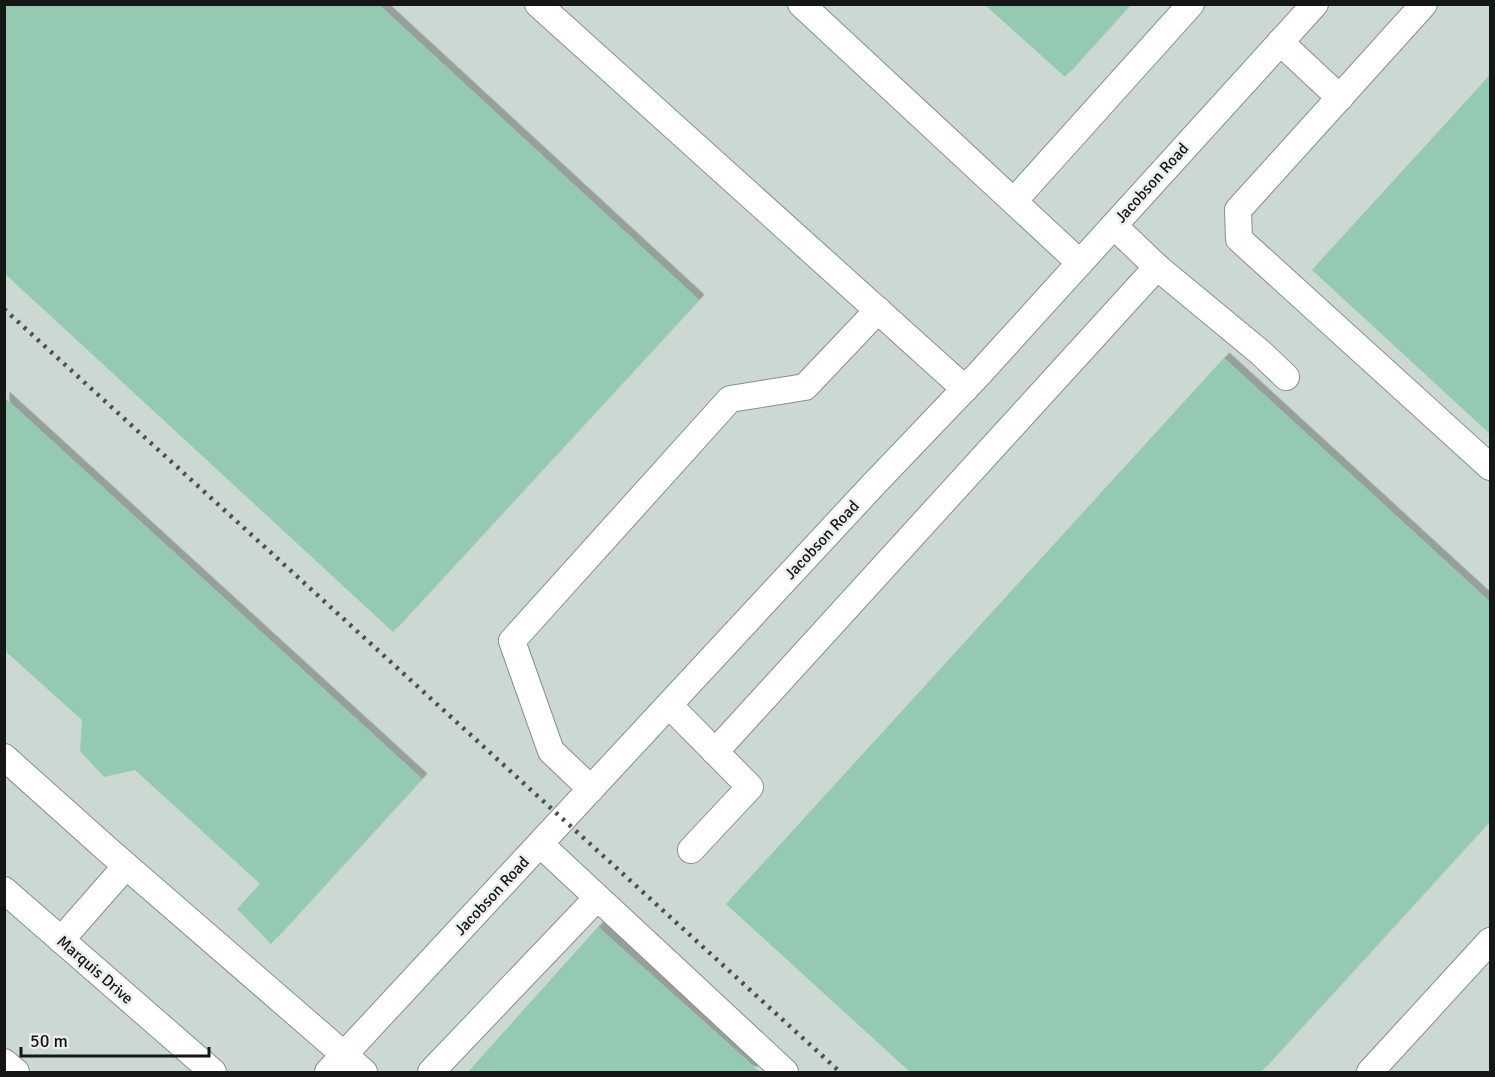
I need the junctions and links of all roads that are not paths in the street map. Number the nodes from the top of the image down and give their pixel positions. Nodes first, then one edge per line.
1 (538, 4) edge
2 (801, 4) edge
3 (1191, 4) edge
4 (1315, 4) edge
5 (1425, 4) edge
6 (1280, 42) junction
7 (1340, 98) junction
8 (1014, 201) junction
9 (1114, 226) junction
10 (1080, 262) junction
11 (1157, 267) junction
12 (878, 310) junction
13 (1286, 377) dead end
14 (965, 389) junction
15 (1491, 467) edge
16 (669, 705) junction
17 (715, 752) junction
18 (4, 757) edge
19 (591, 789) junction
20 (540, 844) junction
21 (692, 850) dead end
22 (126, 866) junction
23 (4, 890) edge
24 (597, 898) junction
25 (62, 940) junction
26 (1491, 941) edge
27 (4, 1062) edge
28 (336, 1063) edge
29 (16, 1072) edge
30 (213, 1072) edge
31 (364, 1072) edge
32 (431, 1072) edge
33 (785, 1072) edge
34 (1370, 1072) edge

1 - 12 street
2 - 8 street
3 - 8 street
4 - 6 street, Jacobson Road
5 - 7 street
6 - 7 street
6 - 9 street, Jacobson Road
7 - 15 street
8 - 10 street
9 - 10 street, Jacobson Road
9 - 11 street
10 - 14 street, Jacobson Road
11 - 13 street
11 - 17 street
12 - 14 street
12 - 19 street
14 - 16 street, Jacobson Road
16 - 17 street
16 - 19 street, Jacobson Road
17 - 21 street
18 - 22 street
19 - 20 street, Jacobson Road
20 - 24 street
20 - 28 street, Jacobson Road
22 - 25 street
22 - 28 street
23 - 25 street, Marquis Drive
24 - 32 street
24 - 33 street
25 - 30 street, Marquis Drive
26 - 34 street
27 - 29 street
28 - 31 street

